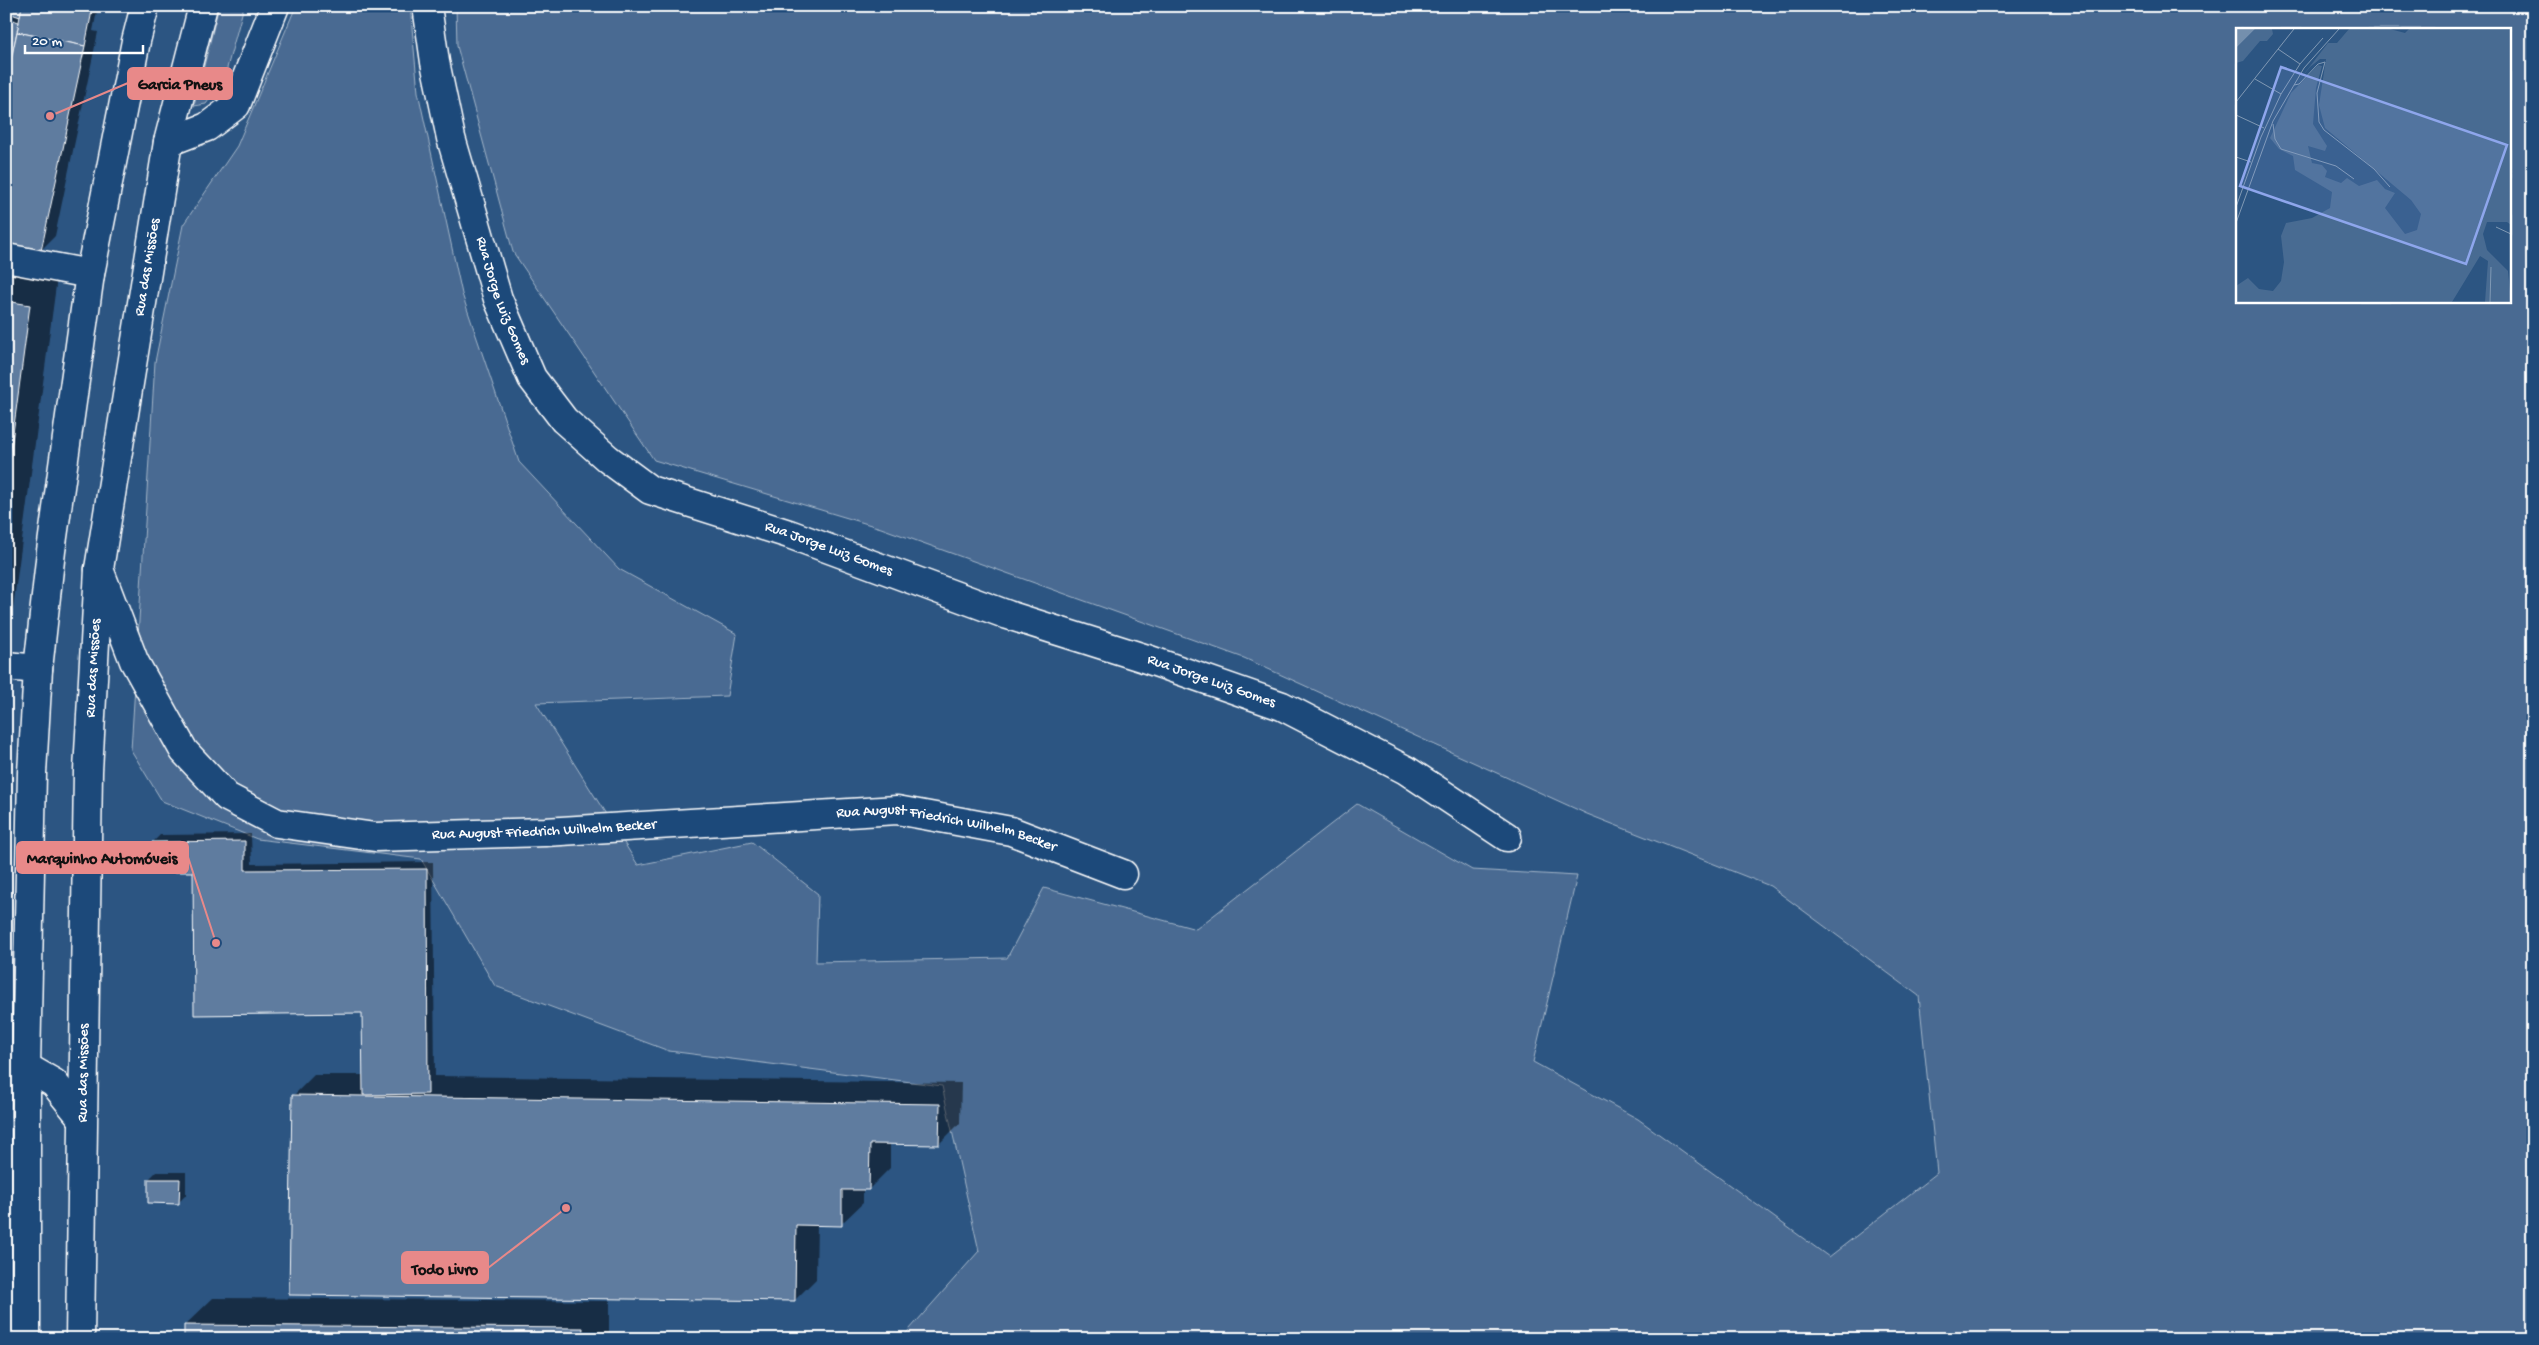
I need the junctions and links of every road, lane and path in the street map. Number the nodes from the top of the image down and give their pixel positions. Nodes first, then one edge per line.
1 (145, 6) edge
2 (203, 6) edge
3 (274, 6) edge
4 (428, 6) edge
5 (168, 142) junction
6 (6, 258) edge
7 (90, 274) junction
8 (99, 569) junction
9 (6, 666) edge
10 (38, 670) junction
11 (1507, 837) dead end
12 (1123, 874) dead end
13 (16, 1067) edge
14 (82, 1118) junction
15 (26, 1339) edge
16 (80, 1339) edge

1 - 7 street
2 - 5 street, Rua das Missões
3 - 5 street
4 - 11 street, Rua Jorge Luiz Gomes
5 - 8 street, Rua das Missões
6 - 7 street
7 - 10 street
8 - 12 street, Rua August Friedrich Wilhelm Becker
8 - 14 street, Rua das Missões
9 - 10 street
10 - 13 street
13 - 14 street
13 - 15 street
14 - 16 street, Rua das Missões

